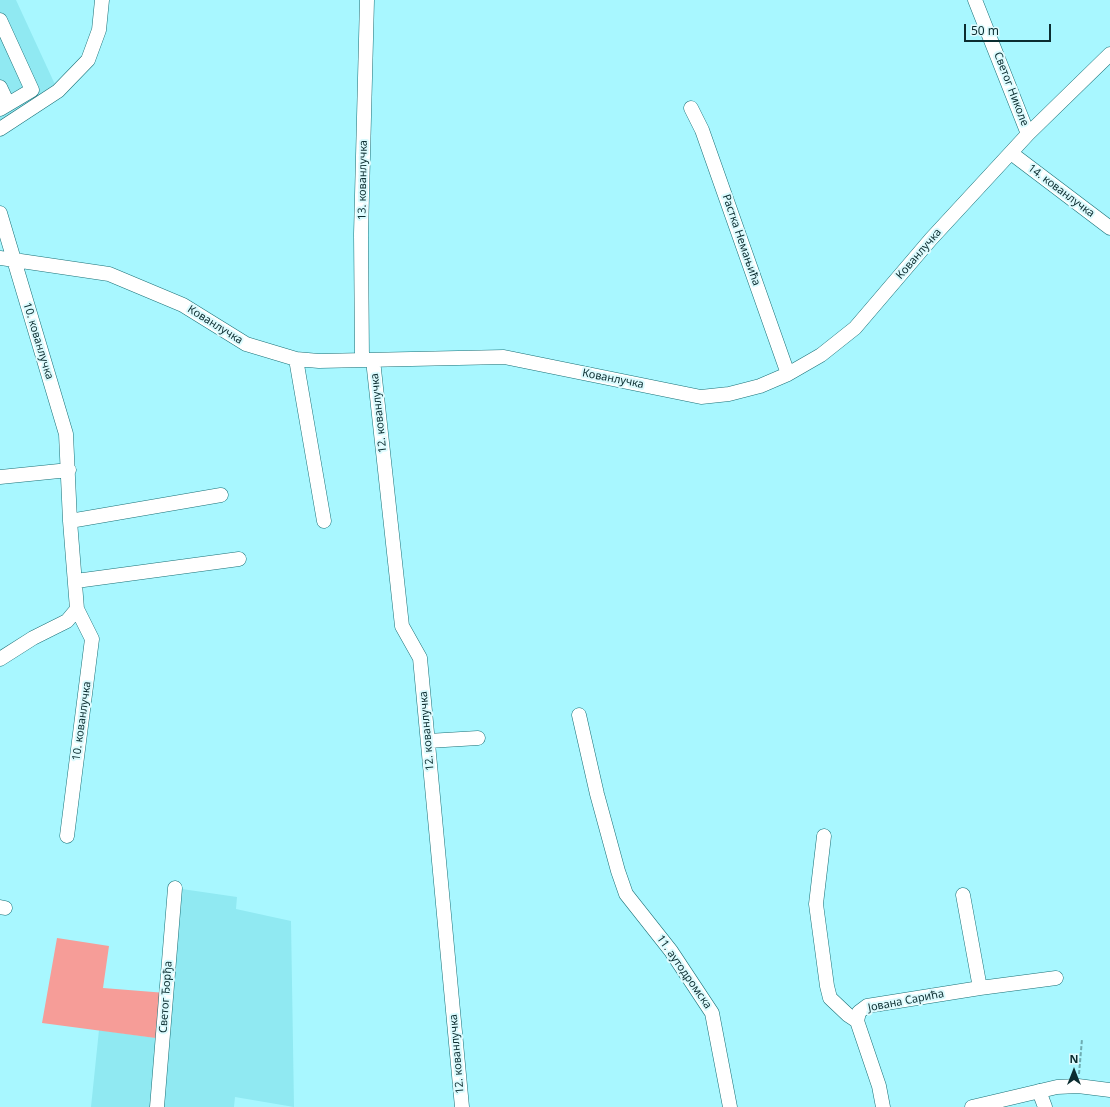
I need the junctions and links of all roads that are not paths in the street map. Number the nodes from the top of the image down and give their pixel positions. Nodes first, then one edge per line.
1 (102, 0) edge
2 (367, 0) edge
3 (975, 0) edge
4 (0, 20) edge
5 (1110, 54) edge
6 (0, 87) edge
7 (4, 106) edge
8 (691, 108) dead end
9 (0, 129) edge
10 (1028, 134) junction
11 (1011, 153) junction
12 (0, 213) edge
13 (1110, 228) edge
14 (6, 258) edge
15 (296, 359) junction
16 (367, 360) junction
17 (788, 374) junction
18 (68, 470) junction
19 (0, 477) edge
20 (221, 495) dead end
21 (324, 521) dead end
22 (70, 522) junction
23 (239, 559) dead end
24 (76, 581) junction
25 (77, 609) junction
26 (0, 659) edge
27 (579, 715) dead end
28 (478, 738) dead end
29 (428, 741) junction
30 (67, 836) dead end
31 (824, 836) dead end
32 (175, 888) dead end
33 (963, 895) dead end
34 (1056, 978) dead end
35 (980, 988) junction
36 (857, 1021) junction
37 (1039, 1091) junction
38 (1110, 1091) edge
39 (158, 1107) edge
40 (462, 1107) edge
41 (730, 1107) edge
42 (883, 1107) edge
43 (972, 1107) edge
44 (1045, 1107) edge

1 - 9 street
2 - 16 street, 13. кованлучка
3 - 10 street, Светог Николе
4 - 7 street
5 - 10 street, Кованлучка
6 - 7 street
8 - 17 street, Растка Немањића
10 - 11 street, Кованлучка
11 - 13 street, 14. кованлучка
11 - 17 street, Кованлучка
12 - 14 street, 10. кованлучка
14 - 15 street, Кованлучка
14 - 18 street, 10. кованлучка
15 - 16 street, Кованлучка
15 - 21 street
16 - 17 street, Кованлучка
16 - 29 street, 12. кованлучка
18 - 19 street
18 - 22 street, 10. кованлучка
20 - 22 street
22 - 24 street, 10. кованлучка
23 - 24 street
24 - 25 street, 10. кованлучка
25 - 26 street
25 - 30 street, 10. кованлучка
27 - 41 street, 11. аутодромска
28 - 29 street
29 - 40 street, 12. кованлучка
31 - 36 street
32 - 39 street, Светог Ђорђа
33 - 35 street
34 - 35 street, Јована Сарића
35 - 36 street, Јована Сарића
36 - 42 street, Јована Сарића
37 - 38 street
37 - 43 street
37 - 44 street

